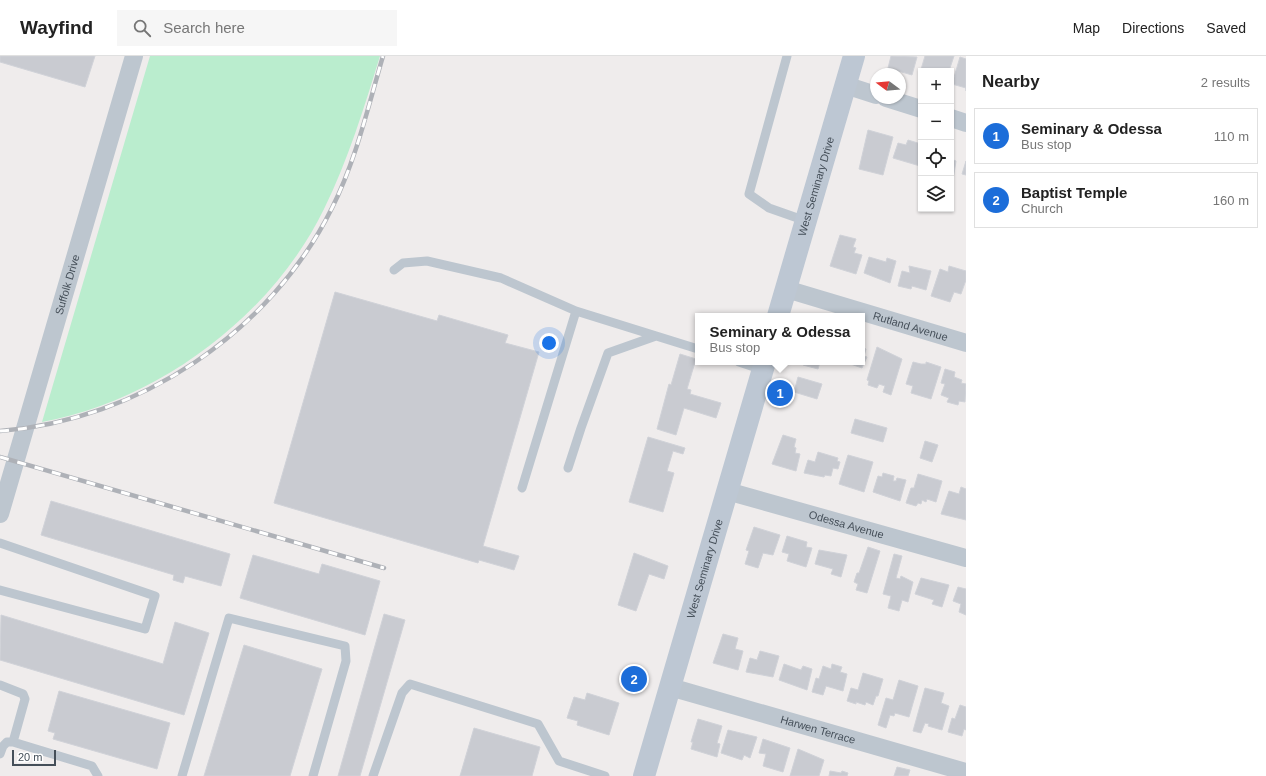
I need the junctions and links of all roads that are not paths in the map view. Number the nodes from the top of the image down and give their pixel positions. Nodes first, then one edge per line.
1 (134, 56) edge
2 (787, 56) edge
3 (854, 56) edge
4 (846, 85) junction
5 (870, 93) edge
6 (905, 104) edge
7 (918, 108) edge
8 (954, 119) edge
9 (966, 123) edge
10 (806, 221) junction
11 (394, 270) dead end
12 (786, 289) junction
13 (576, 311) junction
14 (779, 313) edge
15 (656, 336) junction
16 (966, 343) edge
17 (695, 348) edge
18 (764, 366) edge
19 (568, 468) dead end
20 (522, 488) dead end
21 (727, 491) junction
22 (0, 514) edge
23 (0, 543) edge
24 (966, 558) edge
25 (0, 590) edge
26 (0, 685) edge
27 (670, 686) junction
28 (13, 742) junction
29 (0, 754) edge
30 (966, 772) edge
31 (98, 776) edge
32 (182, 776) edge
33 (313, 776) edge
34 (373, 776) edge
35 (605, 776) edge
36 (644, 776) edge

1 - 22 street, Suffolk Drive
2 - 10 lane
3 - 4 main road, West Seminary Drive
4 - 5 street
4 - 10 main road, West Seminary Drive
6 - 7 street
8 - 9 street
10 - 12 main road, West Seminary Drive
11 - 13 lane
12 - 14 main road, West Seminary Drive
12 - 16 street, Rutland Avenue
13 - 15 lane
13 - 20 lane
15 - 17 lane
15 - 19 lane
18 - 21 main road, West Seminary Drive
21 - 24 street, Odessa Avenue
21 - 27 main road, West Seminary Drive
23 - 25 lane
26 - 28 lane
27 - 30 street, Harwen Terrace
27 - 36 main road, West Seminary Drive
28 - 29 lane
28 - 31 lane
32 - 33 lane
34 - 35 lane

